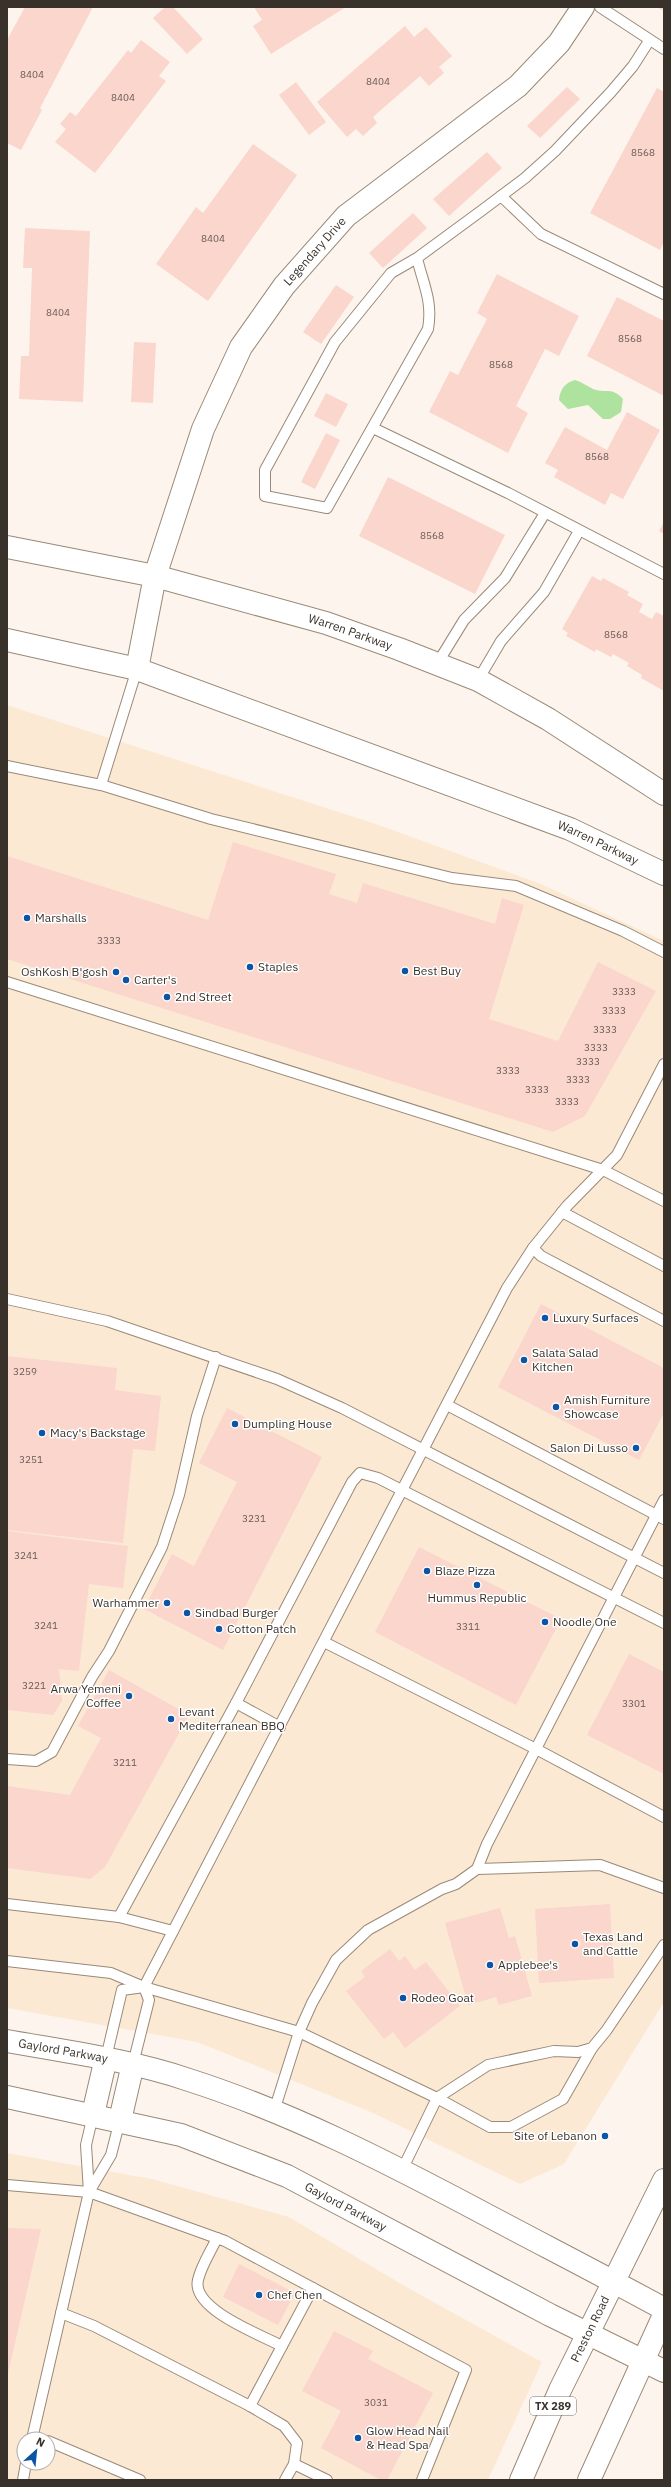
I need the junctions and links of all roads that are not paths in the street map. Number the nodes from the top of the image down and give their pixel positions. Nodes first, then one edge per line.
1 (583, 7) edge
2 (600, 7) edge
3 (649, 41) junction
4 (664, 49) edge
5 (501, 196) junction
6 (417, 258) junction
7 (664, 294) edge
8 (373, 428) junction
9 (545, 513) junction
10 (579, 531) junction
11 (7, 546) edge
12 (664, 574) edge
13 (155, 576) junction
14 (7, 640) edge
15 (437, 664) junction
16 (137, 669) junction
17 (478, 680) junction
18 (7, 766) edge
19 (98, 784) junction
20 (664, 794) edge
21 (664, 874) edge
22 (664, 952) edge
23 (7, 982) edge
24 (664, 1064) edge
25 (603, 1170) junction
26 (664, 1202) edge
27 (562, 1212) junction
28 (533, 1248) junction
29 (664, 1266) edge
30 (7, 1299) edge
31 (664, 1320) edge
32 (216, 1357) junction
33 (447, 1405) junction
34 (424, 1450) junction
35 (403, 1491) junction
36 (664, 1500) edge
37 (660, 1517) edge
38 (634, 1557) junction
39 (664, 1573) edge
40 (614, 1596) junction
41 (664, 1623) edge
42 (324, 1642) junction
43 (236, 1703) junction
44 (280, 1727) junction
45 (536, 1749) junction
46 (7, 1758) edge
47 (664, 1817) edge
48 (477, 1869) junction
49 (664, 1888) edge
50 (7, 1904) edge
51 (119, 1917) junction
52 (173, 1931) junction
53 (664, 1945) edge
54 (7, 1961) edge
55 (144, 1987) junction
56 (299, 2032) junction
57 (7, 2041) edge
58 (592, 2048) junction
59 (106, 2058) junction
60 (133, 2064) junction
61 (7, 2097) edge
62 (437, 2098) junction
63 (274, 2111) junction
64 (93, 2114) junction
65 (120, 2120) junction
66 (402, 2170) junction
67 (664, 2180) edge
68 (7, 2185) edge
69 (89, 2192) junction
70 (217, 2238) junction
71 (613, 2282) junction
72 (313, 2288) junction
73 (664, 2309) edge
74 (61, 2312) junction
75 (664, 2315) edge
76 (588, 2334) junction
77 (282, 2346) junction
78 (642, 2360) junction
79 (664, 2371) edge
80 (250, 2406) junction
81 (33, 2431) edge
82 (56, 2444) edge
83 (294, 2464) junction
84 (140, 2480) edge
85 (285, 2480) edge
86 (327, 2480) edge
87 (422, 2480) edge
88 (521, 2480) edge
89 (589, 2480) edge

1 - 13 street, Legendary Drive
2 - 3 lane
3 - 4 lane
3 - 5 lane
5 - 6 lane
5 - 7 lane
6 - 8 lane
6 - 8 lane
8 - 9 lane
9 - 10 lane
9 - 15 lane
10 - 12 lane
10 - 17 lane
11 - 13 street, Warren Parkway
13 - 15 street, Warren Parkway
13 - 16 street, Legendary Drive
14 - 16 street, Warren Parkway
15 - 17 street, Warren Parkway
16 - 19 lane
16 - 21 street, Warren Parkway
17 - 20 street, Warren Parkway
18 - 19 lane
19 - 22 lane
23 - 25 lane
24 - 25 lane
25 - 26 lane
25 - 27 lane
27 - 28 lane
27 - 29 lane
28 - 31 lane
28 - 33 lane
30 - 32 lane
32 - 34 lane
32 - 46 lane
33 - 34 lane
33 - 37 lane
34 - 35 lane
34 - 38 lane
35 - 40 lane
35 - 42 lane
35 - 43 lane
36 - 37 lane
37 - 38 lane
38 - 39 lane
38 - 40 lane
40 - 41 lane
40 - 45 lane
42 - 44 lane
42 - 45 lane
43 - 44 lane
43 - 51 lane
44 - 52 lane
45 - 47 lane
45 - 48 lane
48 - 49 lane
48 - 56 lane
50 - 51 lane
51 - 52 lane
52 - 55 lane
53 - 58 lane
54 - 55 lane
55 - 56 lane
55 - 59 lane
55 - 60 lane
56 - 62 lane
56 - 63 lane
57 - 59 street, Gaylord Parkway
58 - 62 lane
58 - 62 lane
59 - 60 street, Gaylord Parkway
59 - 64 street
60 - 63 street, Gaylord Parkway
60 - 65 street
61 - 64 street, Gaylord Parkway
62 - 66 lane
63 - 66 street, Gaylord Parkway
64 - 65 street, Gaylord Parkway
64 - 69 lane
65 - 69 lane
65 - 76 street, Gaylord Parkway
66 - 71 street, Gaylord Parkway
67 - 71 street, Preston Road / TX 289
68 - 69 lane
69 - 70 lane
69 - 74 lane
70 - 72 lane
70 - 77 lane
71 - 73 street, Gaylord Parkway
71 - 76 street, Preston Road / TX 289
72 - 77 lane
72 - 87 lane
74 - 80 lane
74 - 81 lane
75 - 78 street
76 - 78 street, Gaylord Parkway
76 - 88 street, Preston Road / TX 289
77 - 80 lane
78 - 79 street, Gaylord Parkway
78 - 89 street
80 - 83 lane
82 - 84 lane
83 - 85 lane
83 - 86 lane

